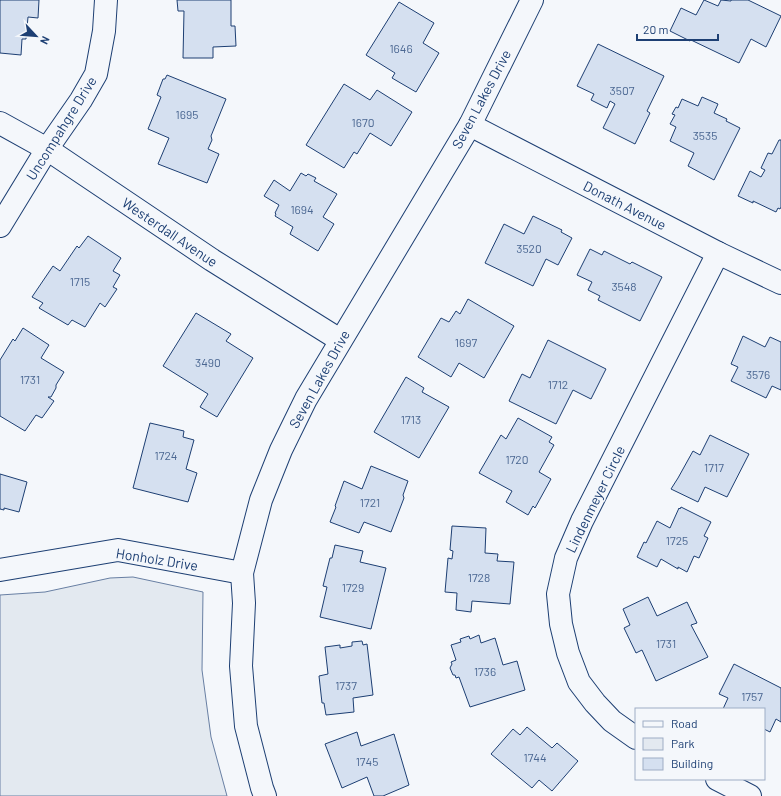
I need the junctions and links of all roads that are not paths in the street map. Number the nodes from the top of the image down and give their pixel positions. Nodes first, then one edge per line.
1 (106, 0) edge
2 (532, 0) edge
3 (0, 123) edge
4 (470, 125) junction
5 (47, 148) junction
6 (0, 226) edge
7 (718, 253) junction
8 (781, 283) edge
9 (340, 340) junction
10 (0, 570) edge
11 (242, 573) junction
12 (635, 737) edge
13 (719, 780) edge
14 (265, 796) edge
15 (750, 796) edge

1 - 5 street, Uncompahgre Drive
2 - 4 street, Seven Lakes Drive
3 - 5 street, Westerdall Avenue
4 - 7 street, Donath Avenue
4 - 9 street, Seven Lakes Drive
5 - 6 street, Uncompahgre Drive
5 - 9 street, Westerdall Avenue
7 - 8 street, Donath Avenue
7 - 12 street, Lindenmeyer Circle
9 - 11 street, Seven Lakes Drive
10 - 11 street, Honholz Drive
11 - 14 street, Seven Lakes Drive
13 - 15 street

